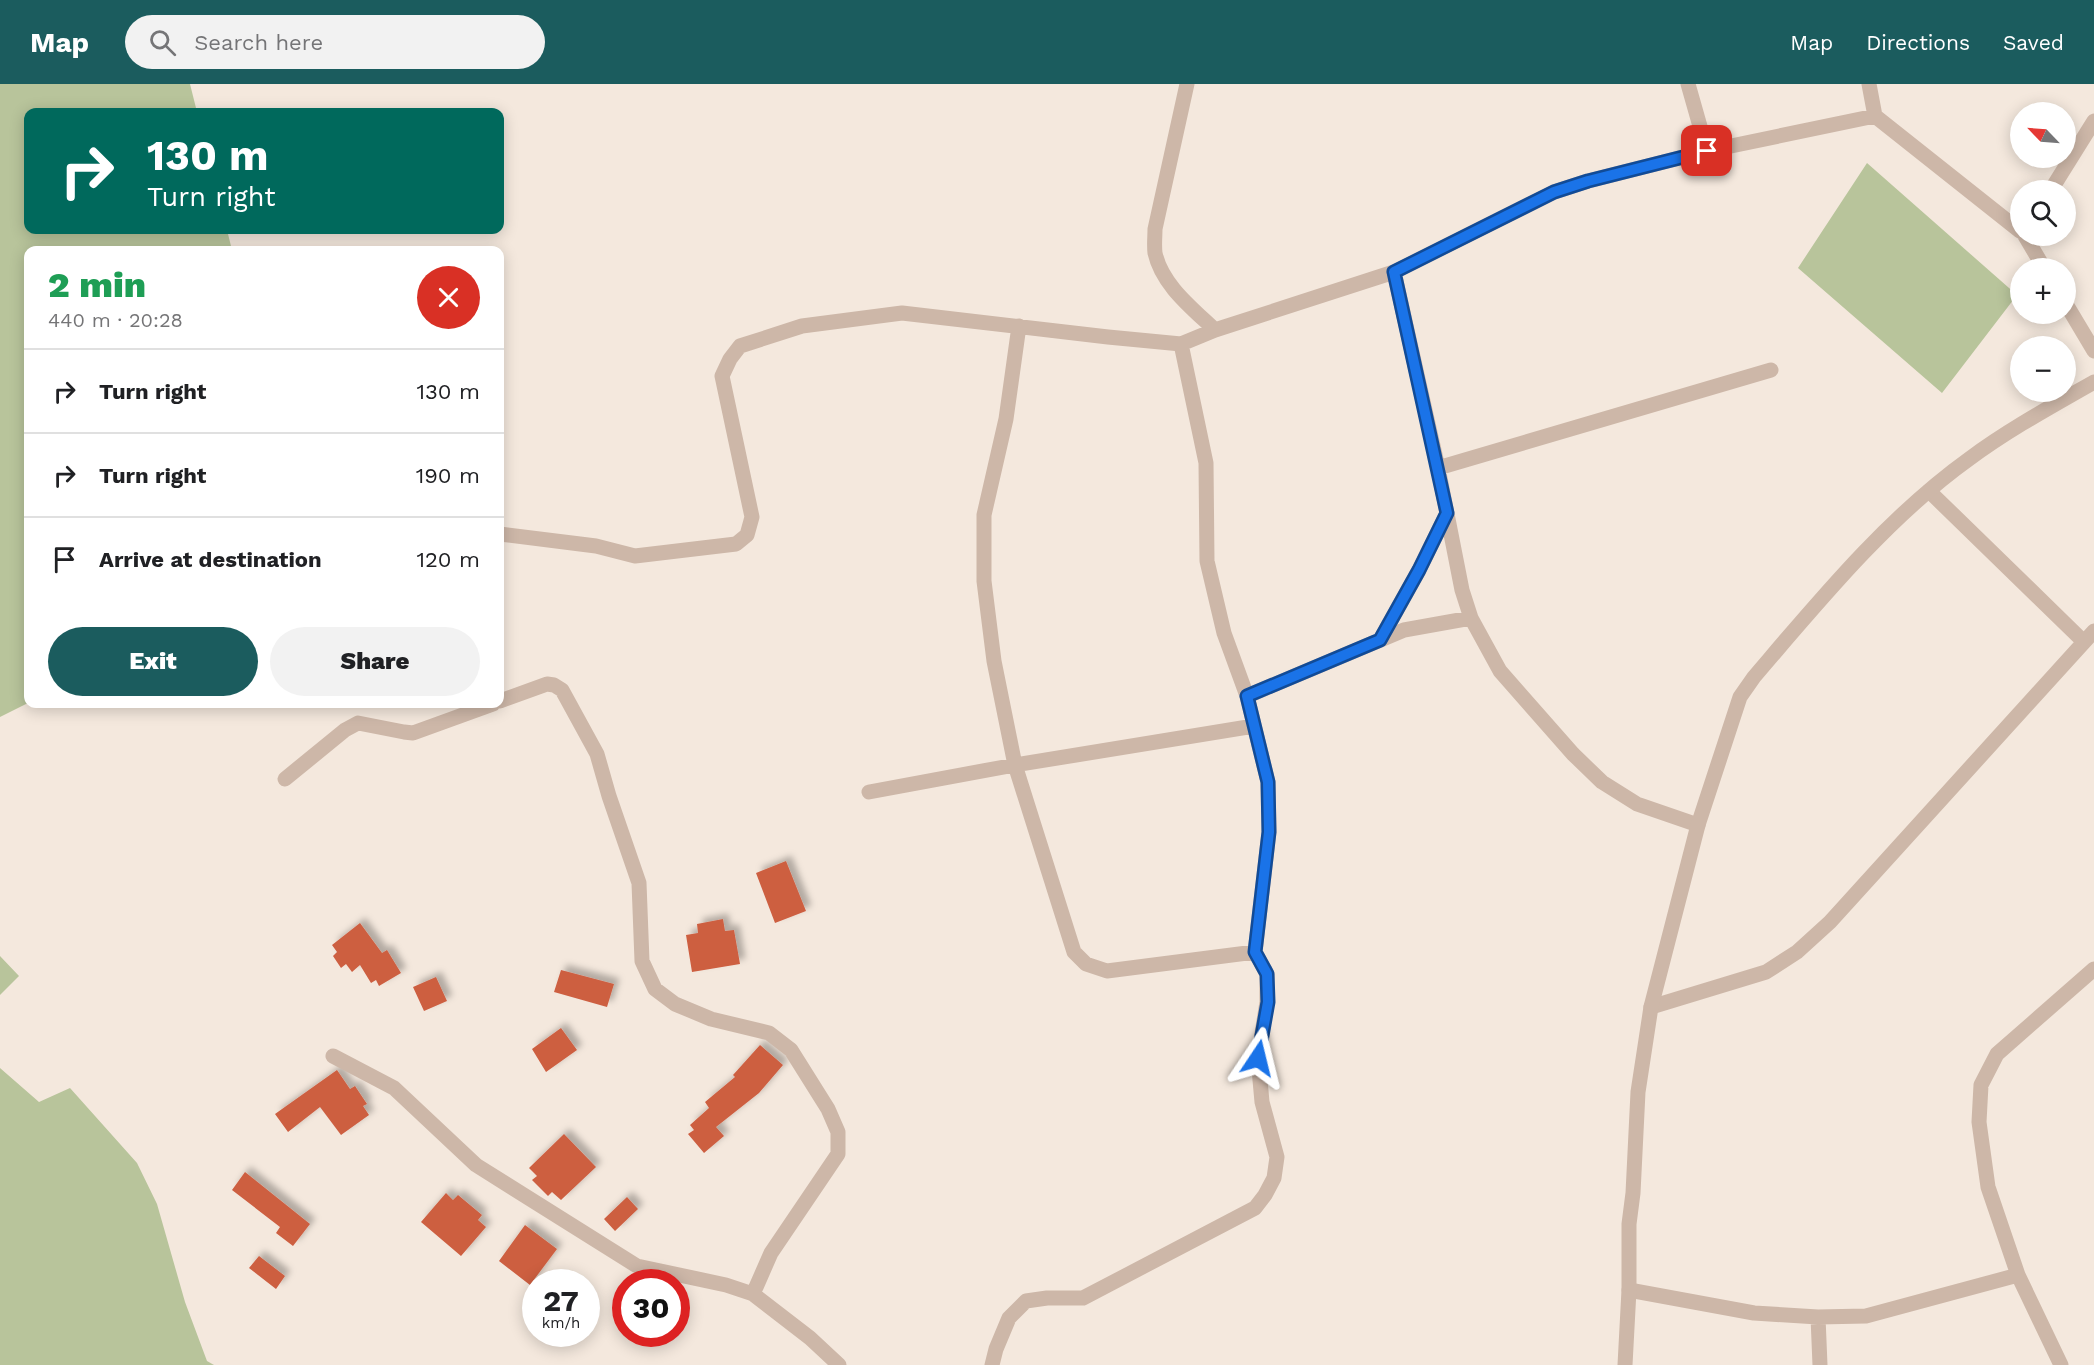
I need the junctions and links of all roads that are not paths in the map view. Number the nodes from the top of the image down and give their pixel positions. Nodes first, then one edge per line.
1 (1187, 84) edge
2 (1688, 84) edge
3 (1869, 84) edge
4 (1875, 116) junction
5 (2094, 120) edge
6 (1707, 151) junction
7 (2057, 180) edge
8 (2010, 223) edge
9 (1394, 272) junction
10 (2076, 321) edge
11 (1019, 326) junction
12 (1215, 330) junction
13 (1181, 344) junction
14 (2094, 351) edge
15 (1771, 370) dead end
16 (2094, 382) edge
17 (1438, 468) junction
18 (1929, 491) junction
19 (1447, 513) junction
20 (504, 534) edge
21 (1471, 618) junction
22 (2089, 636) edge
23 (1380, 640) junction
24 (1247, 696) junction
25 (504, 700) edge
26 (482, 708) edge
27 (1254, 726) junction
28 (1014, 765) junction
29 (285, 779) dead end
30 (868, 792) dead end
31 (1698, 825) junction
32 (1255, 952) junction
33 (2094, 969) edge
34 (1651, 1007) junction
35 (333, 1056) dead end
36 (2018, 1275) junction
37 (1629, 1290) junction
38 (753, 1294) junction
39 (1818, 1317) junction
40 (839, 1365) edge
41 (992, 1365) edge
42 (1625, 1365) edge
43 (1820, 1365) edge
44 (2061, 1365) edge

1 - 12 street
2 - 6 street
3 - 4 street
4 - 6 street
4 - 8 street
5 - 7 street
6 - 9 street
9 - 12 street
9 - 17 street
10 - 14 street
11 - 13 street
11 - 20 street
11 - 28 street
12 - 13 street
13 - 24 street
15 - 17 street
16 - 18 street
17 - 19 street
18 - 22 street
18 - 31 street
19 - 21 street
19 - 23 street
21 - 23 street
21 - 31 street
22 - 34 street
23 - 24 street
24 - 27 street
25 - 38 street
26 - 29 street
27 - 28 street
27 - 32 street
28 - 30 street
28 - 32 street
31 - 34 street
32 - 41 street
33 - 36 street
34 - 37 street
35 - 38 street
36 - 39 street
36 - 44 street
37 - 39 street
37 - 42 street
38 - 40 street
39 - 43 street

